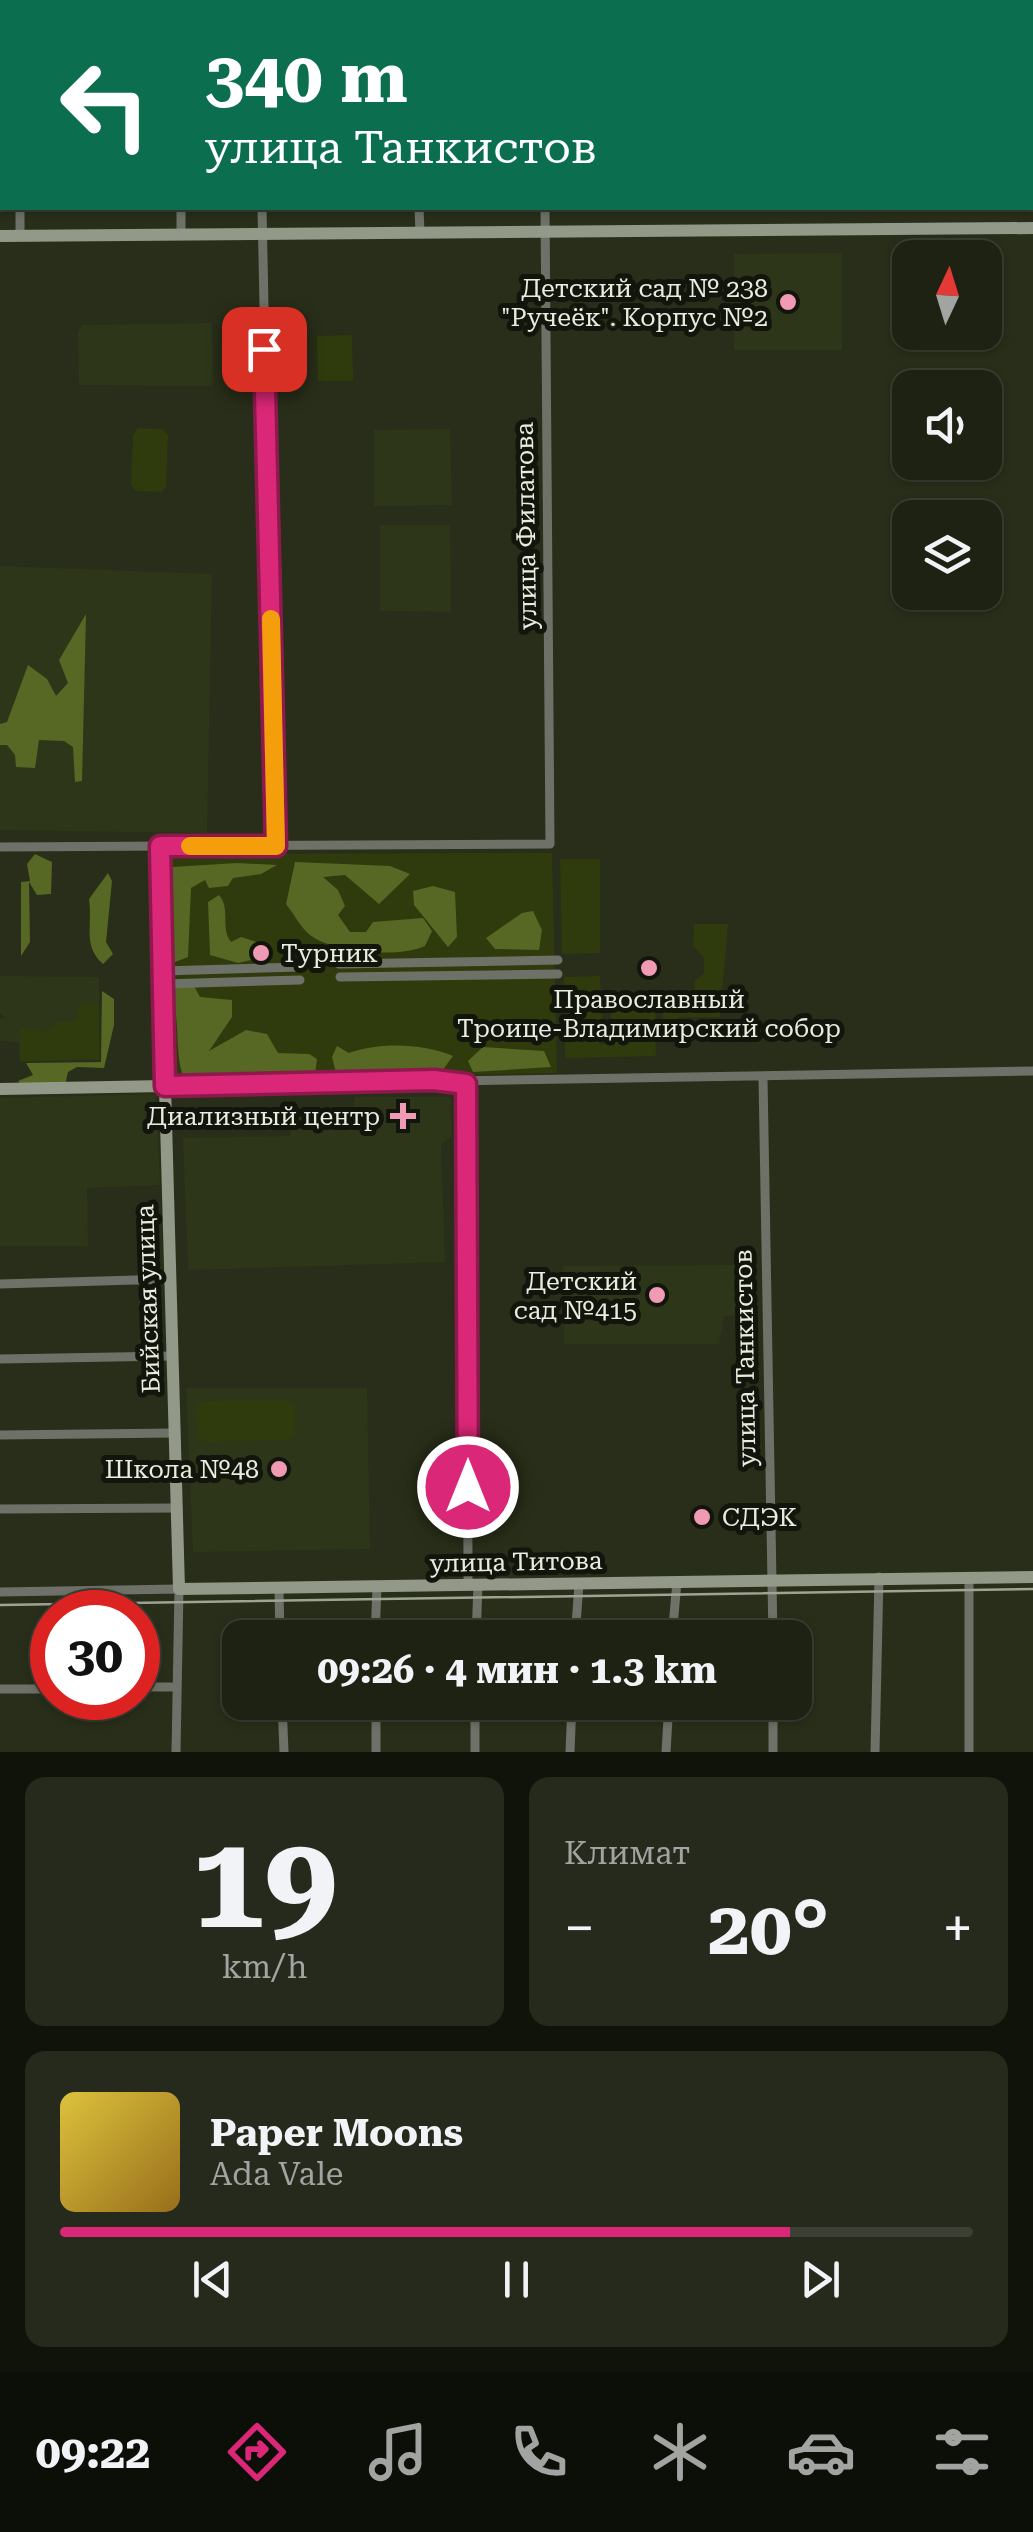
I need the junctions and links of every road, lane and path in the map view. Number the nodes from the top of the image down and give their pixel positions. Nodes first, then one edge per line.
1 (20, 210) edge
2 (181, 210) edge
3 (262, 210) edge
4 (419, 210) edge
5 (545, 210) edge
6 (1033, 228) edge
7 (420, 233) junction
8 (543, 233) junction
9 (181, 234) junction
10 (262, 234) junction
11 (0, 236) edge
12 (20, 236) junction
13 (160, 846) junction
14 (276, 846) junction
15 (0, 847) edge
16 (558, 960) dead end
17 (339, 964) dead end
18 (300, 967) dead end
19 (162, 970) junction
20 (558, 974) dead end
21 (340, 977) dead end
22 (300, 980) dead end
23 (163, 984) junction
24 (1033, 1071) edge
25 (763, 1078) junction
26 (466, 1084) junction
27 (165, 1086) junction
28 (0, 1089) edge
29 (170, 1279) junction
30 (0, 1284) edge
31 (172, 1356) junction
32 (0, 1359) edge
33 (0, 1434) edge
34 (174, 1434) junction
35 (177, 1508) junction
36 (0, 1509) edge
37 (878, 1577) junction
38 (1033, 1577) edge
39 (969, 1578) junction
40 (772, 1580) junction
41 (677, 1582) junction
42 (579, 1584) junction
43 (473, 1586) junction
44 (377, 1587) junction
45 (178, 1589) junction
46 (279, 1590) junction
47 (0, 1592) edge
48 (280, 1620) edge
49 (376, 1620) edge
50 (475, 1620) edge
51 (576, 1620) edge
52 (674, 1620) edge
53 (773, 1620) edge
54 (160, 1686) edge
55 (176, 1686) junction
56 (30, 1689) edge
57 (0, 1690) edge
58 (283, 1720) edge
59 (376, 1720) edge
60 (475, 1720) edge
61 (571, 1720) edge
62 (667, 1720) edge
63 (773, 1720) edge
64 (176, 1752) edge
65 (284, 1752) edge
66 (376, 1752) edge
67 (475, 1752) edge
68 (570, 1752) edge
69 (666, 1752) edge
70 (773, 1752) edge
71 (875, 1752) edge
72 (970, 1752) edge

1 - 12 street
2 - 9 street
3 - 10 street
4 - 7 street
5 - 8 street, улица Филатова
6 - 8 street
7 - 8 street
7 - 10 street
8 - 14 street, улица Филатова
9 - 10 street
9 - 12 street
10 - 14 street
11 - 12 street
13 - 14 street
13 - 15 street
13 - 19 street, Бийская улица
16 - 17 street
18 - 19 street
19 - 23 street, Бийская улица
20 - 21 street
22 - 23 street
23 - 27 street, Бийская улица
24 - 25 street
25 - 26 street
25 - 40 street, улица Танкистов
26 - 27 street
26 - 43 street
27 - 28 street
27 - 29 street, Бийская улица
29 - 30 street
29 - 31 street, Бийская улица
31 - 32 street
31 - 34 street, Бийская улица
33 - 34 street
34 - 35 street, Бийская улица
35 - 36 street
35 - 45 street, Бийская улица
37 - 39 street, улица Титова
37 - 40 street, улица Титова
37 - 71 street
38 - 39 street, улица Титова
39 - 72 street
40 - 41 street, улица Титова
40 - 53 street, улица Танкистов
41 - 42 street, улица Титова
41 - 52 street
42 - 43 street, улица Титова
42 - 51 street
43 - 44 street, улица Титова
43 - 50 street
44 - 46 street, улица Титова
44 - 49 street
45 - 46 street, улица Титова
45 - 47 street, улица Титова
45 - 55 street, Бийская улица
46 - 48 street
54 - 55 street
55 - 64 street, Бийская улица
56 - 57 street
58 - 65 street
59 - 66 street
60 - 67 street
61 - 68 street
62 - 69 street
63 - 70 street

